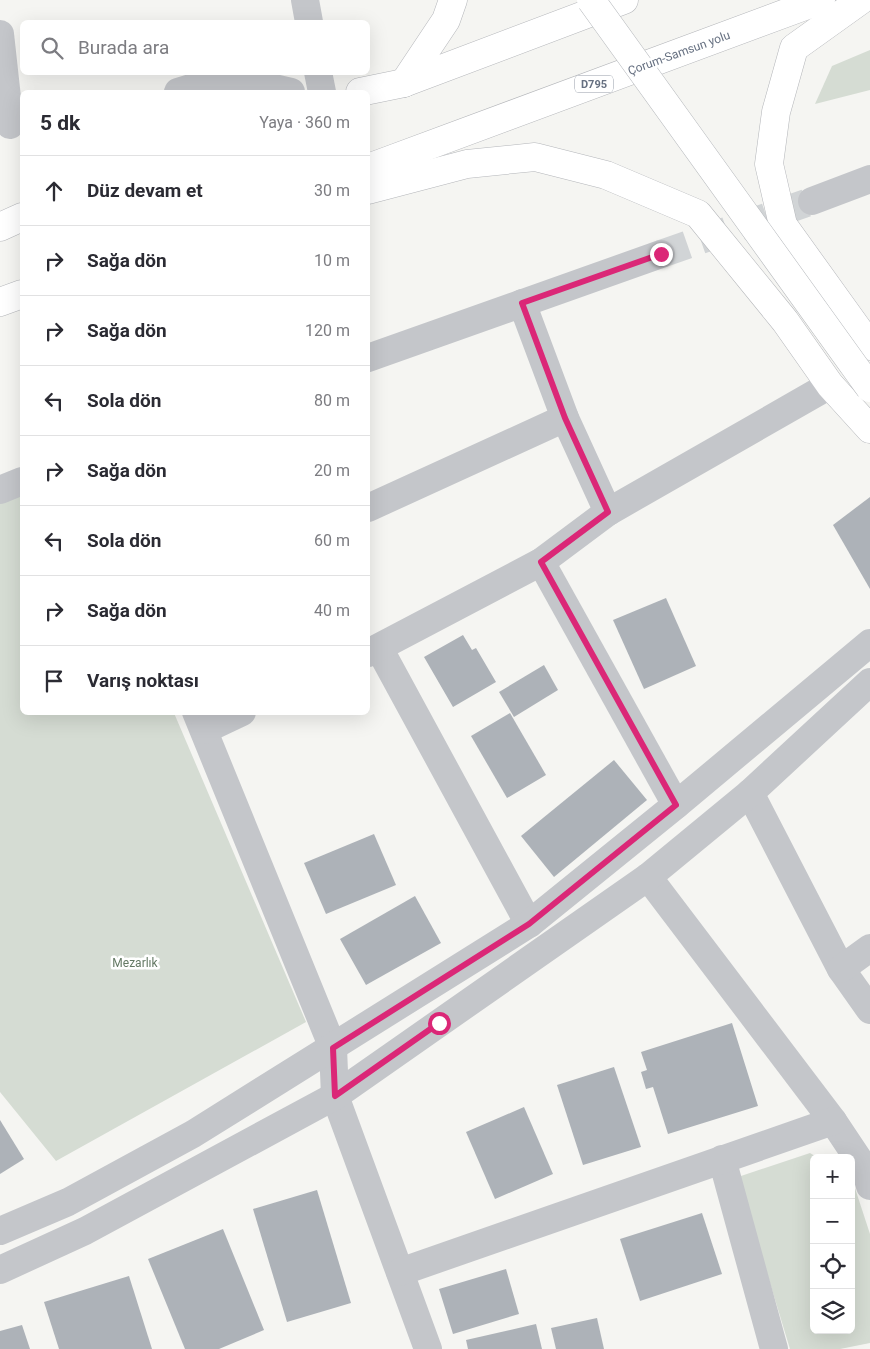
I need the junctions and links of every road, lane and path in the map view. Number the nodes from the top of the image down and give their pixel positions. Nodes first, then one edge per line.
1 (305, 0) edge
2 (453, 0) edge
3 (590, 0) edge
4 (624, 0) edge
5 (822, 0) edge
6 (861, 0) edge
7 (309, 20) edge
8 (0, 34) edge
9 (319, 75) edge
10 (404, 83) junction
11 (184, 90) edge
12 (283, 90) edge
13 (322, 90) edge
14 (370, 90) edge
15 (11, 126) edge
16 (370, 167) edge
17 (870, 178) edge
18 (370, 189) edge
19 (812, 201) tunnel mouth
20 (20, 218) edge
21 (0, 227) edge
22 (661, 254) tunnel mouth
23 (20, 295) edge
24 (0, 302) edge
25 (522, 303) junction
26 (870, 346) edge
27 (370, 357) edge
28 (830, 385) junction
29 (870, 388) edge
30 (565, 418) junction
31 (870, 429) edge
32 (20, 482) edge
33 (0, 490) edge
34 (370, 507) edge
35 (608, 512) junction
36 (541, 562) junction
37 (870, 643) edge
38 (373, 651) edge
39 (870, 682) edge
40 (228, 715) edge
41 (200, 721) edge
42 (750, 793) junction
43 (676, 805) junction
44 (648, 877) junction
45 (529, 924) junction
46 (870, 948) edge
47 (841, 969) junction
48 (870, 1010) edge
49 (333, 1048) junction
50 (335, 1096) junction
51 (833, 1121) junction
52 (722, 1159) junction
53 (868, 1174) edge
54 (0, 1231) edge
55 (0, 1270) edge
56 (400, 1272) junction
57 (428, 1349) edge
58 (774, 1349) edge

1 - 7 street
2 - 10 main road
3 - 29 main road, bridge
4 - 10 main road
5 - 16 main road, Çorum-Samsun yolu / D795
6 - 26 main road
8 - 15 street
9 - 13 street
10 - 14 main road
11 - 12 street
17 - 19 street
18 - 28 main road
20 - 21 main road
22 - 25 street
23 - 24 main road
25 - 27 street
25 - 30 street
28 - 31 main road
28 - 35 street
30 - 34 street
30 - 35 street
32 - 33 street
35 - 36 street
36 - 38 street
36 - 43 street
37 - 43 street
38 - 45 street
39 - 42 street
40 - 41 street
41 - 49 street
42 - 44 street
42 - 47 street
43 - 45 street
44 - 50 street
44 - 51 street
45 - 49 street
46 - 47 street
47 - 48 street
49 - 50 street
49 - 54 street
50 - 55 street
50 - 56 street
51 - 52 street
51 - 53 street
52 - 56 street
52 - 58 street
56 - 57 street

